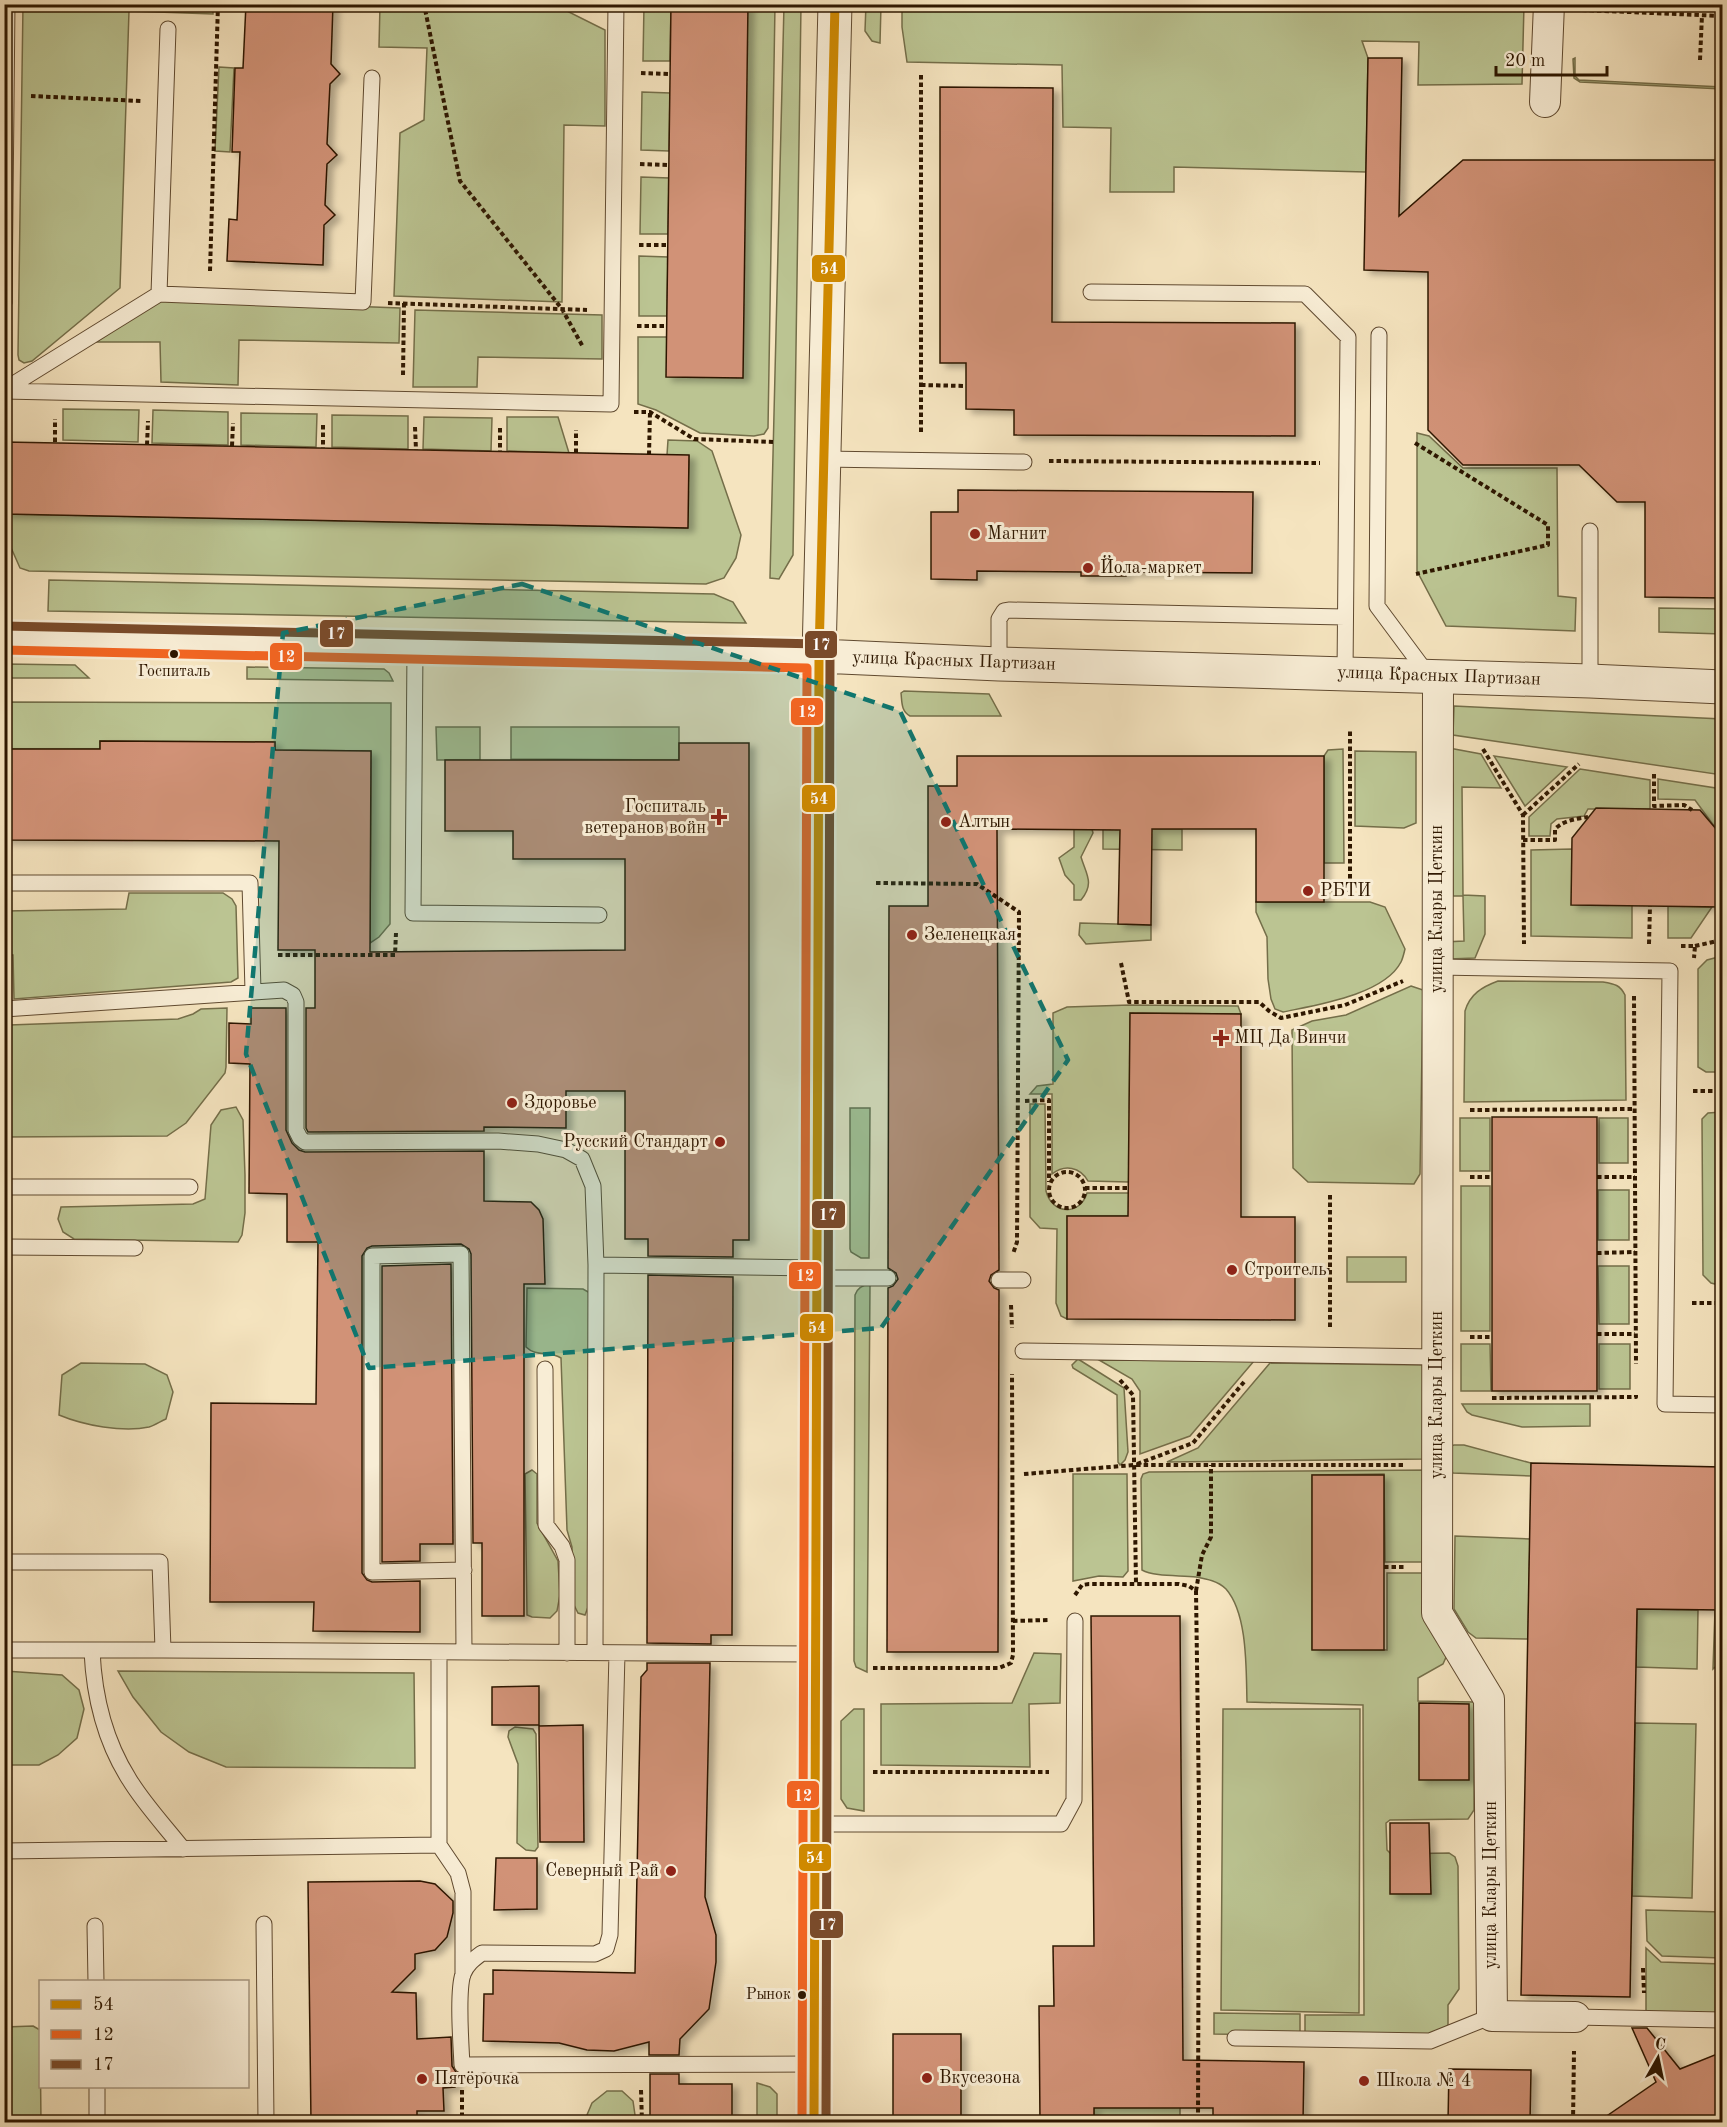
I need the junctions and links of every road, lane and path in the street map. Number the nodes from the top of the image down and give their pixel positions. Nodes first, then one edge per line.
1 (7, 4) edge
2 (218, 4) edge
3 (421, 4) edge
4 (616, 4) edge
5 (835, 4) edge
6 (1563, 7) edge
7 (1702, 15) junction
8 (1722, 16) edge
9 (168, 29) dead end
10 (1700, 60) dead end
11 (635, 73) dead end
12 (670, 74) dead end
13 (921, 75) dead end
14 (372, 78) dead end
15 (6, 96) junction
16 (165, 102) junction
17 (1545, 102) dead end
18 (633, 164) dead end
19 (669, 165) dead end
20 (632, 244) dead end
21 (668, 245) dead end
22 (1091, 292) dead end
23 (159, 294) junction
24 (209, 296) junction
25 (363, 302) junction
26 (4, 303) edge
27 (404, 303) junction
28 (562, 309) junction
29 (612, 311) junction
30 (631, 326) dead end
31 (667, 326) dead end
32 (1379, 335) dead end
33 (584, 349) dead end
34 (403, 383) dead end
35 (921, 385) junction
36 (966, 386) dead end
37 (4, 390) edge
38 (611, 398) junction
39 (650, 412) junction
40 (55, 415) dead end
41 (148, 416) dead end
42 (232, 417) dead end
43 (323, 418) dead end
44 (416, 420) dead end
45 (921, 437) dead end
46 (55, 442) dead end
47 (773, 442) dead end
48 (1415, 443) dead end
49 (147, 444) dead end
50 (232, 446) dead end
51 (323, 448) dead end
52 (416, 450) dead end
53 (649, 455) dead end
54 (823, 459) junction
55 (1024, 462) joint
56 (1347, 463) junction
57 (1590, 531) dead end
58 (1416, 574) dead end
59 (1345, 617) junction
60 (4, 639) edge
61 (415, 647) junction
62 (819, 656) junction
63 (999, 664) junction
64 (1345, 674) junction
65 (1433, 676) junction
66 (1590, 681) junction
67 (1722, 687) edge
68 (1350, 730) dead end
69 (1483, 749) dead end
70 (1579, 764) dead end
71 (1654, 774) dead end
72 (1692, 810) dead end
73 (1523, 815) junction
74 (1588, 817) dead end
75 (1523, 840) junction
76 (4, 884) edge
77 (876, 884) dead end
78 (1324, 890) dead end
79 (1650, 906) dead end
80 (599, 915) dead end
81 (1722, 940) edge
82 (1648, 945) dead end
83 (1695, 946) dead end
84 (252, 954) junction
85 (395, 955) dead end
86 (1120, 963) dead end
87 (1437, 967) junction
88 (1524, 969) junction
89 (1634, 970) junction
90 (253, 992) junction
91 (4, 1009) edge
92 (1692, 1091) dead end
93 (1722, 1091) edge
94 (1024, 1101) dead end
95 (1635, 1109) junction
96 (1461, 1110) dead end
97 (1597, 1177) dead end
98 (1635, 1177) junction
99 (1048, 1186) junction
100 (4, 1187) edge
101 (190, 1187) dead end
102 (1085, 1188) junction
103 (1130, 1188) dead end
104 (1330, 1195) dead end
105 (4, 1247) edge
106 (135, 1248) dead end
107 (1597, 1252) dead end
108 (1635, 1252) junction
109 (1008, 1259) dead end
110 (596, 1265) junction
111 (1295, 1270) dead end
112 (1330, 1270) junction
113 (817, 1273) junction
114 (888, 1278) dead end
115 (999, 1280) dead end
116 (1023, 1280) dead end
117 (1010, 1298) dead end
118 (1688, 1302) dead end
119 (1719, 1303) dead end
120 (1597, 1334) dead end
121 (1636, 1334) junction
122 (1469, 1337) dead end
123 (1492, 1337) dead end
124 (1012, 1339) dead end
125 (1023, 1351) dead end
126 (1074, 1352) junction
127 (1267, 1355) junction
128 (1330, 1356) junction
129 (1437, 1357) junction
130 (1636, 1366) dead end
131 (545, 1369) dead end
132 (1012, 1373) dead end
133 (1636, 1387) dead end
134 (1492, 1398) dead end
135 (1722, 1405) edge
136 (1134, 1465) junction
137 (1211, 1465) junction
138 (1437, 1465) junction
139 (1024, 1474) dead end
140 (4, 1562) edge
141 (464, 1570) junction
142 (1136, 1584) junction
143 (1196, 1591) junction
144 (1013, 1621) junction
145 (1075, 1621) junction
146 (4, 1650) edge
147 (163, 1650) junction
148 (92, 1651) junction
149 (439, 1652) junction
150 (464, 1652) junction
151 (567, 1653) junction
152 (595, 1653) junction
153 (617, 1653) junction
154 (816, 1654) junction
155 (873, 1668) dead end
156 (873, 1772) dead end
157 (1073, 1772) junction
158 (815, 1824) junction
159 (439, 1845) junction
160 (183, 1849) junction
161 (4, 1851) edge
162 (264, 1924) dead end
163 (95, 1926) dead end
164 (463, 1975) junction
165 (96, 1980) edge
166 (1492, 2016) junction
167 (1575, 2017) junction
168 (1722, 2020) edge
169 (1235, 2038) dead end
170 (814, 2064) junction
171 (97, 2088) edge
172 (97, 2122) edge
173 (266, 2122) edge
174 (814, 2122) edge
175 (1198, 2122) edge
176 (1573, 2122) edge

1 - 15 lane
2 - 24 path
3 - 28 path
4 - 29 lane
5 - 54 street
6 - 7 path
6 - 17 street
7 - 8 path
7 - 10 path
9 - 16 lane
11 - 12 path
13 - 35 path
14 - 25 lane
15 - 16 path
15 - 26 lane
16 - 23 lane
18 - 19 path
20 - 21 path
22 - 56 lane
23 - 24 lane
23 - 37 lane
24 - 25 lane
25 - 27 path
27 - 28 path
27 - 34 path
28 - 29 path
28 - 33 path
29 - 38 lane
30 - 31 path
32 - 65 lane
35 - 36 path
35 - 45 path
37 - 38 lane
38 - 39 path
39 - 47 path
39 - 53 path
40 - 46 path
41 - 49 path
42 - 50 path
43 - 51 path
44 - 52 path
48 - 58 path
54 - 55 lane
54 - 62 street
55 - 56 path
56 - 59 lane
57 - 66 lane
59 - 63 lane
59 - 64 lane
60 - 61 street, улица Красных Партизан
61 - 62 street, улица Красных Партизан
61 - 80 lane
62 - 63 street, улица Красных Партизан
62 - 113 street
63 - 64 street, улица Красных Партизан
64 - 65 street, улица Красных Партизан
65 - 66 street, улица Красных Партизан
65 - 87 street, улица Клары Цеткин
66 - 67 street, улица Красных Партизан
68 - 78 path
69 - 73 path
70 - 73 path
71 - 72 path
73 - 75 path
74 - 75 path
75 - 88 path
76 - 84 lane
77 - 109 path
79 - 82 path
81 - 83 path
84 - 85 path
84 - 90 lane
86 - 87 path
87 - 88 lane
87 - 129 street, улица Клары Цеткин
88 - 89 lane
89 - 95 path
89 - 135 lane
90 - 91 lane
90 - 110 lane
92 - 93 path
94 - 99 path
95 - 96 path
95 - 98 path
97 - 98 path
98 - 108 path
99 - 102 path
99 - 102 path
100 - 101 lane
102 - 103 path
104 - 112 path
105 - 106 lane
107 - 108 path
108 - 121 path
110 - 113 lane
110 - 152 lane
111 - 112 path
112 - 128 path
113 - 114 lane
113 - 154 street
115 - 116 lane
117 - 124 path
118 - 119 path
120 - 121 path
121 - 130 path
122 - 123 path
125 - 126 lane
126 - 127 lane
126 - 136 path
127 - 128 lane
127 - 136 path
128 - 129 lane
129 - 138 street, улица Клары Цеткин
131 - 151 lane
132 - 144 path
133 - 134 path
136 - 137 path
136 - 139 path
136 - 142 path
137 - 138 path
137 - 143 path
138 - 166 street, улица Клары Цеткин
140 - 147 lane
141 - 141 lane
141 - 150 lane
142 - 143 path
142 - 145 path
143 - 175 path
144 - 145 path
144 - 155 path
145 - 157 lane
146 - 148 lane
147 - 148 lane
147 - 149 lane
148 - 160 lane
149 - 150 lane
149 - 159 lane
150 - 151 lane
151 - 152 lane
152 - 153 lane
153 - 154 lane
153 - 164 lane
154 - 158 street
156 - 157 path
157 - 158 lane
158 - 170 street
159 - 160 lane
159 - 164 lane
160 - 161 lane
162 - 173 lane
163 - 165 lane
164 - 170 lane
166 - 167 street
166 - 169 lane
167 - 168 lane
167 - 176 path
170 - 174 street
171 - 172 lane

